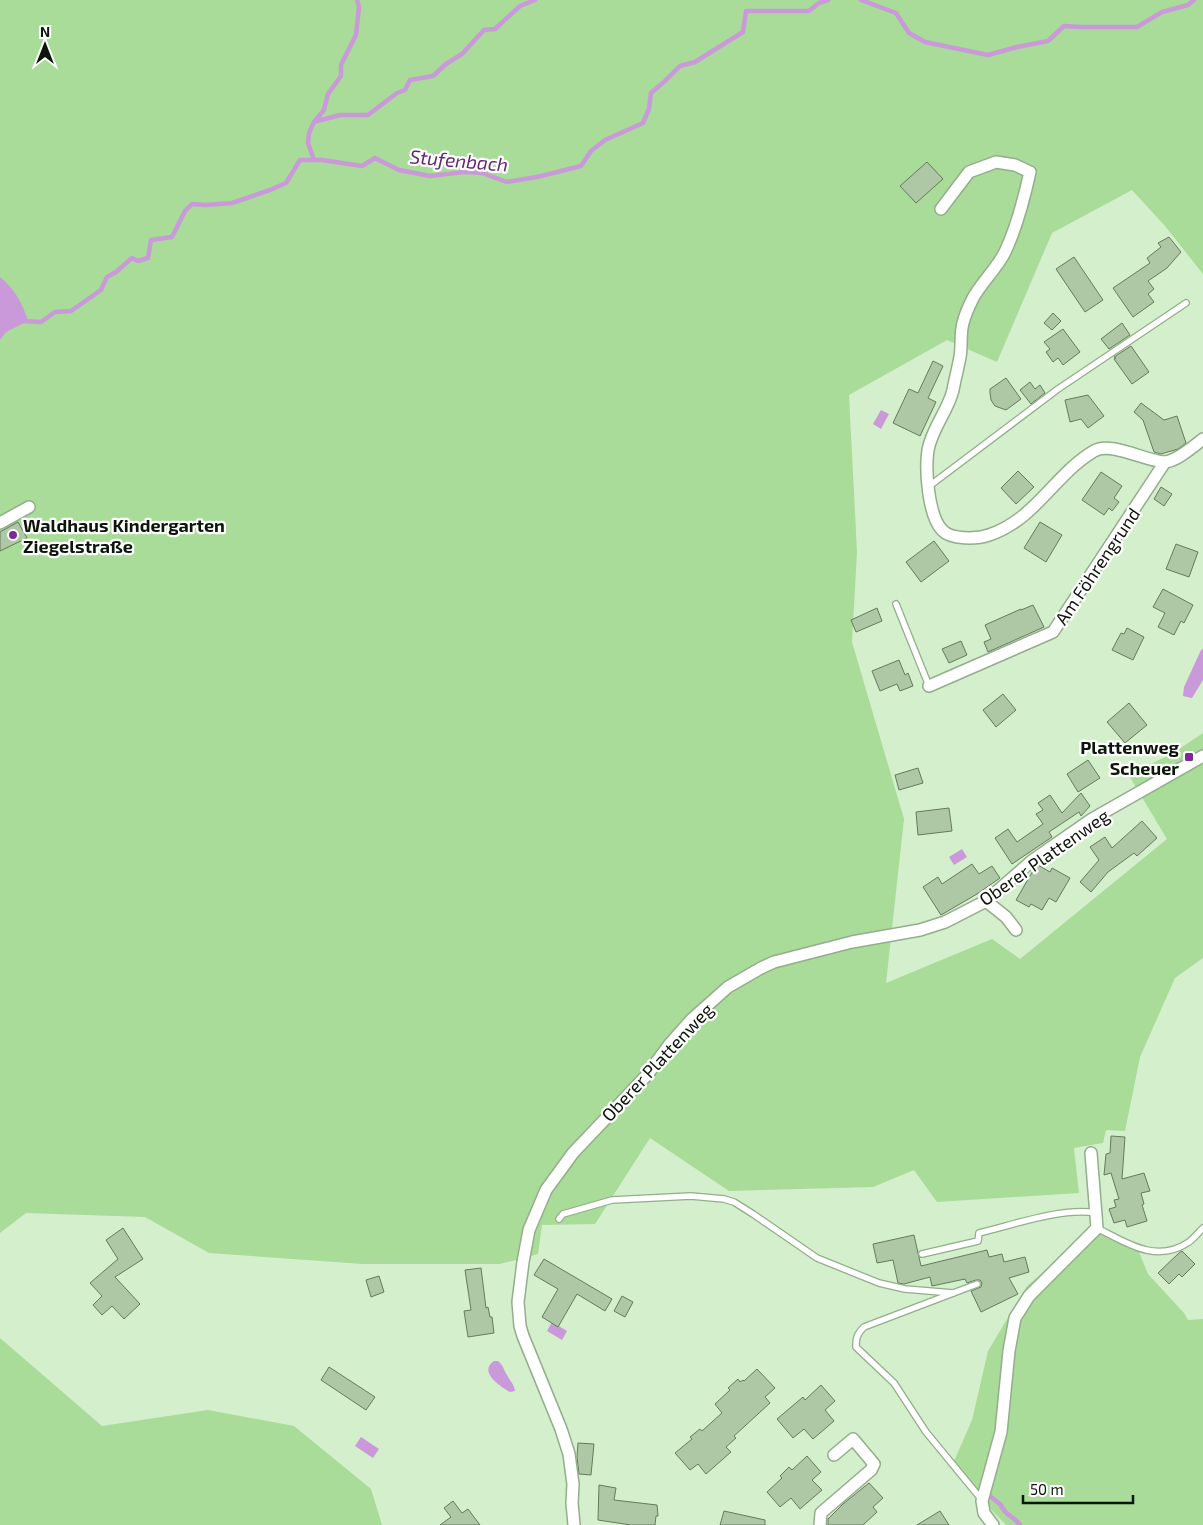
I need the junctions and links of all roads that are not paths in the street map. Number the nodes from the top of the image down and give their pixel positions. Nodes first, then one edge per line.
1 (941, 209) dead end
2 (1186, 303) dead end
3 (1203, 439) edge
4 (1165, 462) junction
5 (928, 487) junction
6 (29, 507) dead end
7 (0, 523) edge
8 (896, 604) dead end
9 (929, 686) joint
10 (1203, 756) edge
11 (986, 901) junction
12 (1016, 930) dead end
13 (1091, 1153) dead end
14 (1096, 1213) junction
15 (559, 1219) dead end
16 (1097, 1228) junction
17 (1203, 1228) edge
18 (922, 1254) dead end
19 (978, 1284) dead end
20 (953, 1293) junction
21 (834, 1455) dead end
22 (982, 1501) junction
23 (574, 1525) edge
24 (820, 1525) edge
25 (993, 1525) edge

1 - 5 street
2 - 5 lane
3 - 4 street, Am Föhrengrund
4 - 5 street
4 - 9 street, Am Föhrengrund
6 - 7 street
8 - 9 lane
10 - 11 street, Oberer Plattenweg
11 - 12 street
11 - 23 street, Oberer Plattenweg
13 - 14 street
14 - 16 street
14 - 18 lane
15 - 20 lane
16 - 17 lane
16 - 22 street
19 - 20 lane
20 - 22 lane
21 - 24 street
22 - 25 street

